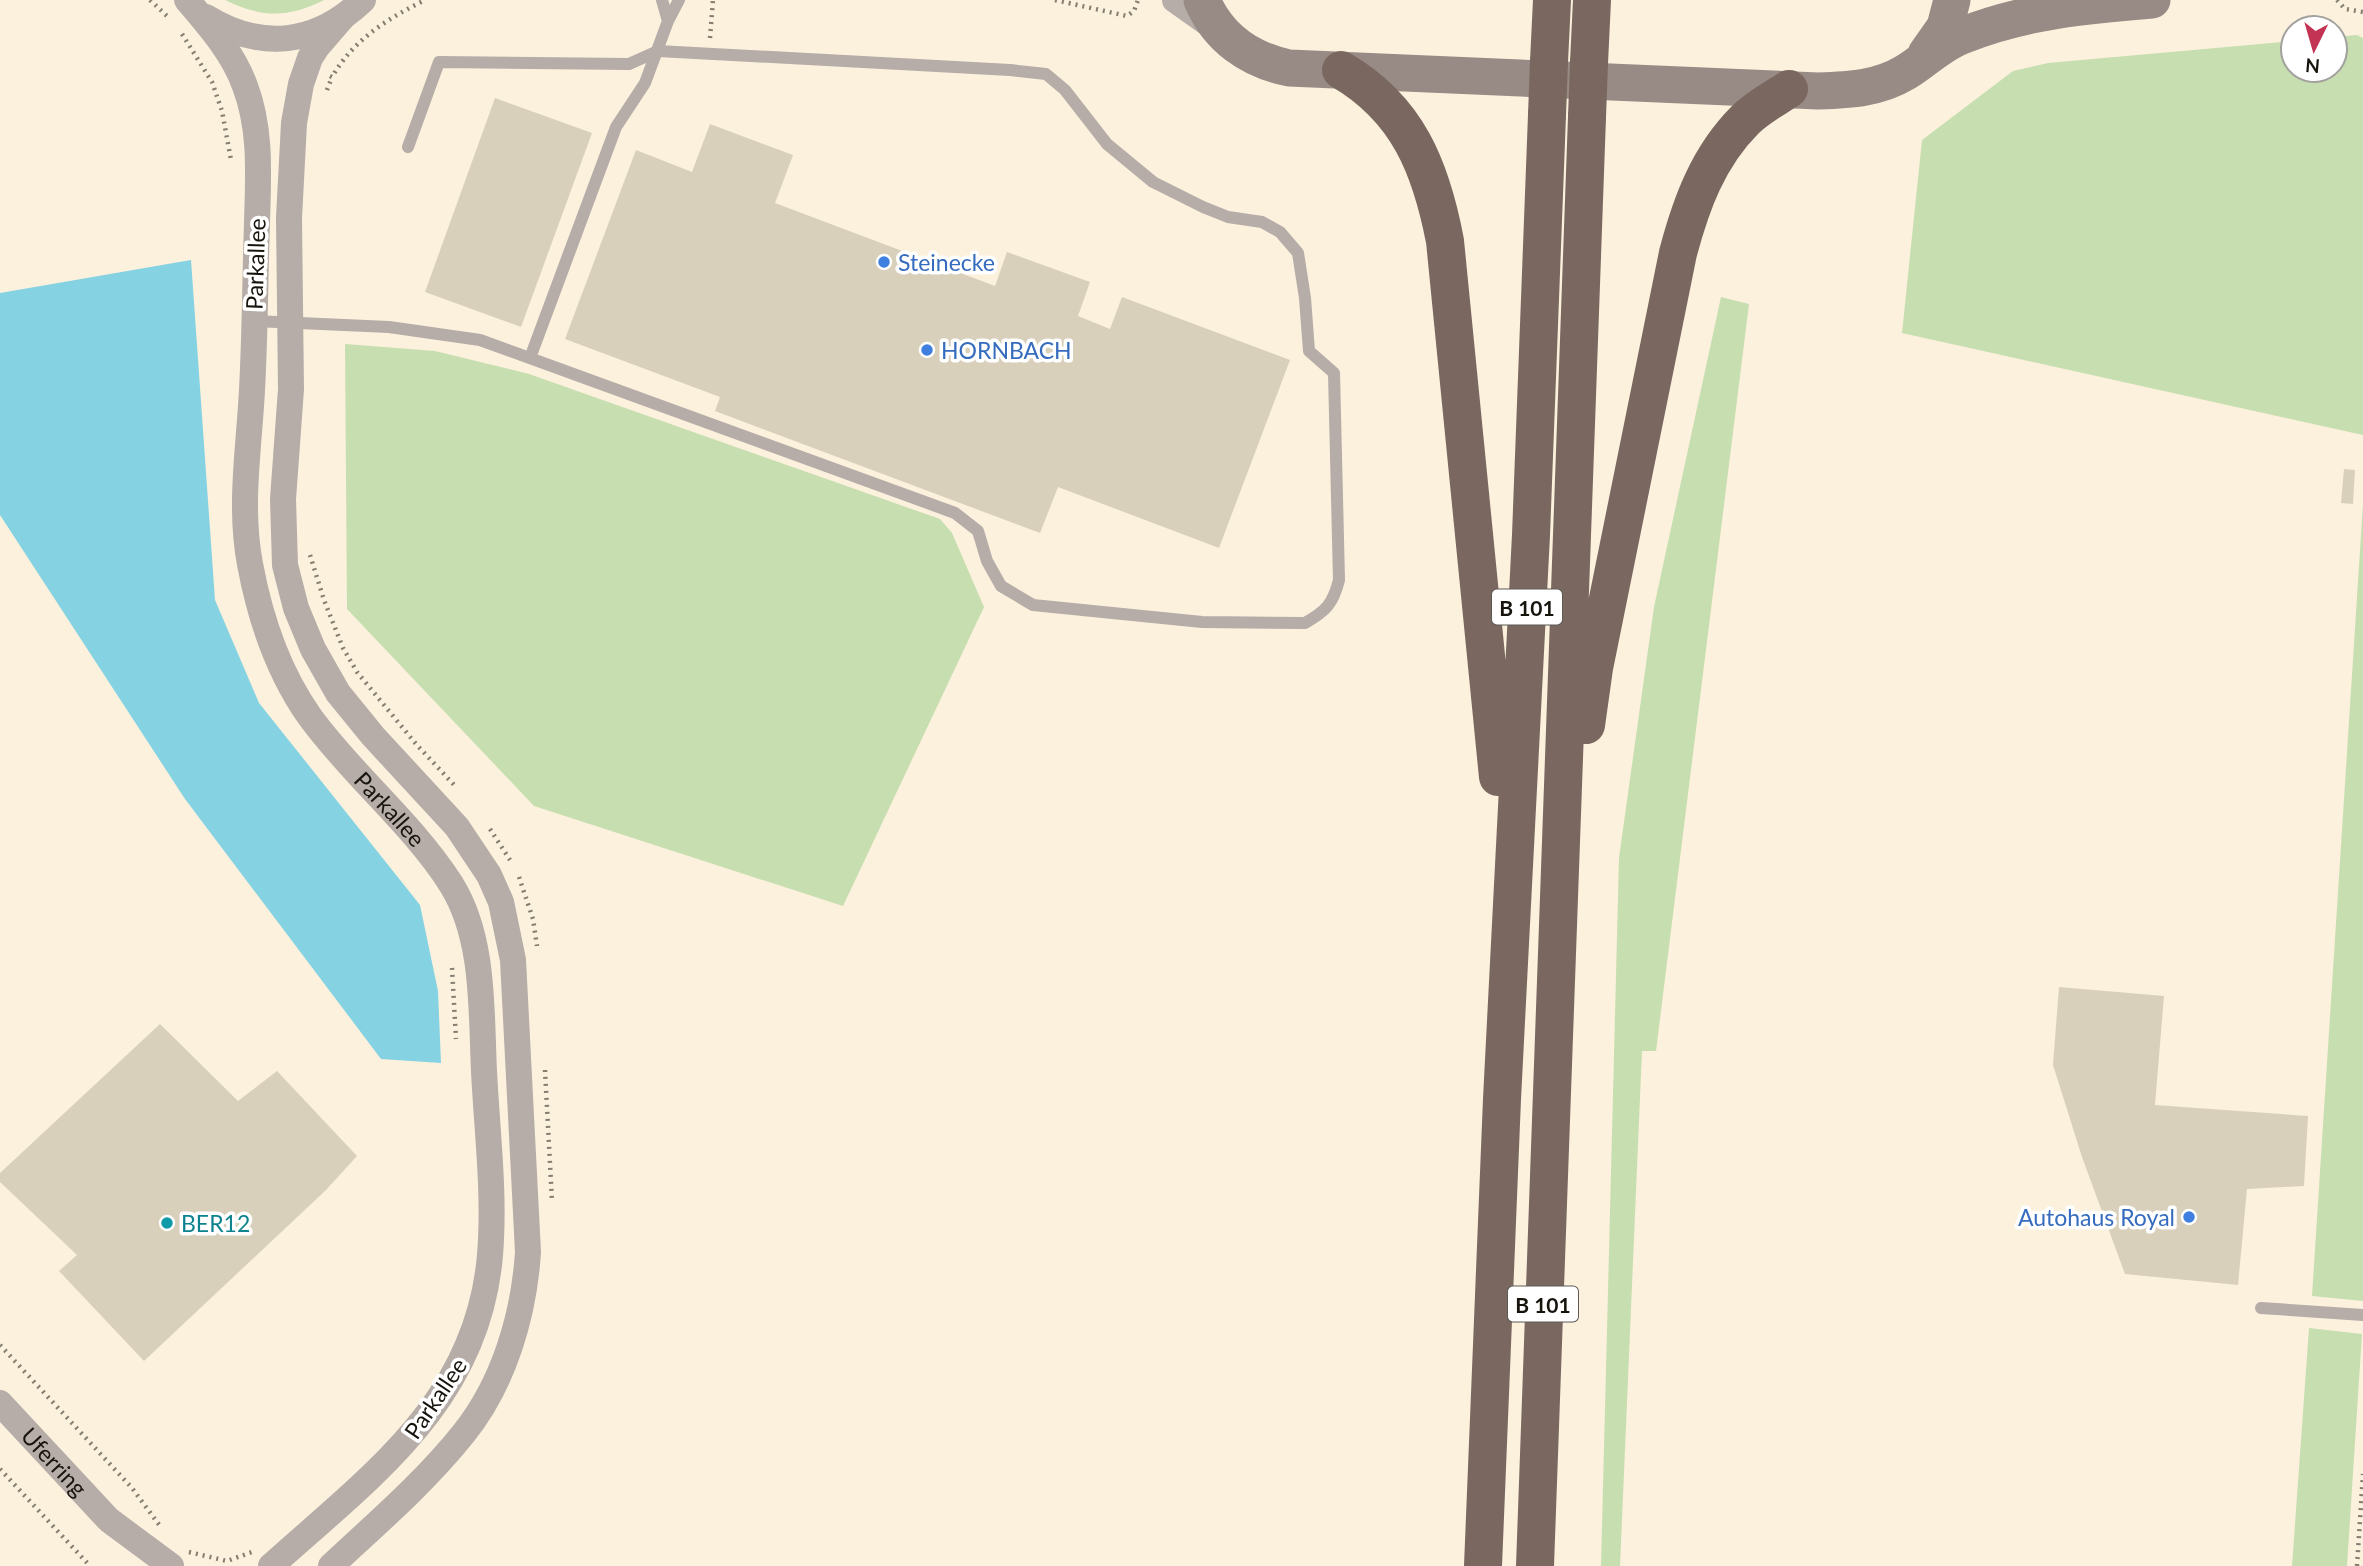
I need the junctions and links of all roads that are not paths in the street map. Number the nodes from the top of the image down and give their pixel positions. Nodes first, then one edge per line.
1 (662, 0) edge
2 (679, 0) edge
3 (1175, 0) edge
4 (1202, 0) edge
5 (1552, 0) edge
6 (1592, 0) edge
7 (1952, 0) edge
8 (2152, 0) edge
9 (183, 8) edge
10 (356, 8) edge
11 (668, 21) junction
12 (1226, 37) junction
13 (657, 51) junction
14 (1923, 58) junction
15 (1341, 70) junction
16 (1789, 89) junction
17 (408, 147) dead end
18 (254, 321) junction
19 (291, 321) junction
20 (530, 358) junction
21 (1553, 1016) junction
22 (1502, 1099) junction
23 (2262, 1308) dead end
24 (2363, 1315) edge
25 (0, 1403) edge
26 (109, 1520) junction
27 (265, 1556) edge
28 (176, 1558) edge
29 (138, 1566) edge
30 (331, 1566) edge
31 (1483, 1566) edge
32 (1535, 1566) edge

1 - 11 lane
2 - 11 lane
3 - 12 street
4 - 12 main road
5 - 22 highway, B 101, bridge
6 - 21 highway, B 101, bridge
7 - 14 main road
8 - 14 main road
9 - 10 street, Parkallee
9 - 18 street, Parkallee
10 - 19 street, Parkallee
11 - 13 lane
12 - 15 main road
13 - 17 lane
13 - 20 lane
13 - 20 lane
14 - 16 main road
15 - 16 main road
15 - 22 highway
16 - 21 highway
18 - 19 lane
18 - 27 street, Parkallee
19 - 20 lane
19 - 30 street, Parkallee
21 - 32 highway, B 101
22 - 31 highway, B 101
23 - 24 lane
25 - 26 street, Uferring
26 - 28 street, Uferring
26 - 29 street, Uferring

